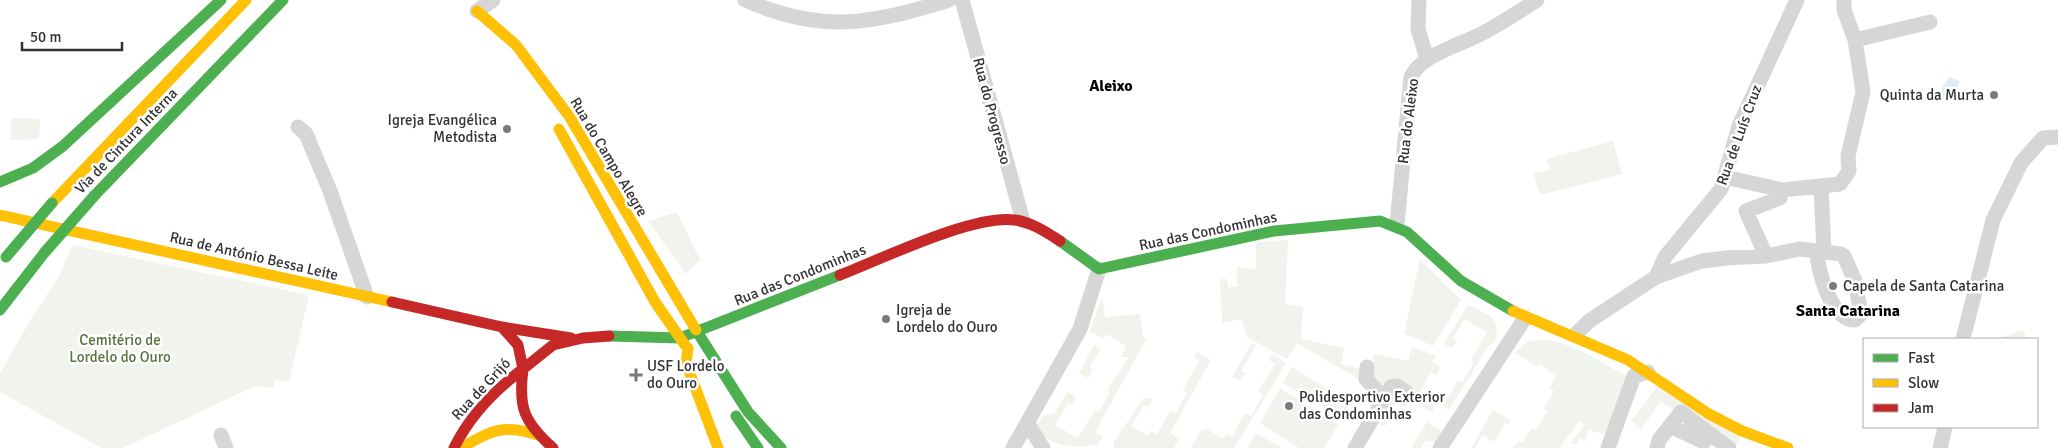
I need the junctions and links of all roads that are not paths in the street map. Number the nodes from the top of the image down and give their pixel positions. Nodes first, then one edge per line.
1 (221, 0) edge
2 (246, 0) edge
3 (283, 0) edge
4 (493, 0) edge
5 (745, 0) edge
6 (949, 0) edge
7 (962, 0) edge
8 (1419, 0) edge
9 (1537, 0) edge
10 (1797, 0) edge
11 (1844, 0) edge
12 (474, 5) edge
13 (1930, 22) dead end
14 (1855, 40) junction
15 (504, 50) dead end
16 (1428, 59) junction
17 (551, 117) dead end
18 (298, 127) dead end
19 (2058, 137) edge
20 (1724, 177) junction
21 (0, 182) edge
22 (1821, 186) junction
23 (1782, 190) junction
24 (0, 215) edge
25 (1023, 221) junction
26 (1397, 224) junction
27 (1820, 252) junction
28 (1766, 256) junction
29 (3, 262) edge
30 (1098, 269) junction
31 (1656, 277) junction
32 (366, 296) junction
33 (0, 310) edge
34 (1525, 318) junction
35 (502, 327) junction
36 (696, 332) junction
37 (1575, 335) junction
38 (680, 338) junction
39 (1963, 338) edge
40 (575, 339) junction
41 (688, 348) junction
42 (699, 363) dead end
43 (1367, 367) dead end
44 (523, 369) junction
45 (1648, 372) junction
46 (1403, 398) dead end
47 (1384, 399) junction
48 (728, 405) dead end
49 (1027, 423) junction
50 (1945, 428) edge
51 (538, 435) junction
52 (1705, 441) edge
53 (454, 448) edge
54 (460, 448) edge
55 (553, 448) edge
56 (718, 448) edge
57 (758, 448) edge
58 (781, 448) edge
59 (1013, 448) edge
60 (1043, 448) edge
61 (1355, 448) edge
62 (1440, 448) edge
63 (1608, 448) edge
64 (1657, 448) edge
65 (1730, 448) edge
66 (1788, 448) edge
67 (1940, 448) edge

1 - 21 main road
2 - 29 main road, Via de Cintura Interna, bridge
3 - 33 main road, Via de Cintura Interna, bridge
4 - 12 street
5 - 6 street
7 - 25 street, Rua do Progresso
8 - 16 street
9 - 16 street, Rua do Aleixo
10 - 20 street, Rua de Luís Cruz
11 - 14 street
12 - 15 main road
12 - 36 main road, Rua do Campo Alegre
13 - 14 street
14 - 22 street
16 - 26 street, Rua do Aleixo
17 - 38 main road, Rua do Campo Alegre
18 - 32 street
19 - 39 street
20 - 23 street
20 - 31 street, Rua de Luís Cruz
22 - 23 street
22 - 27 street
23 - 28 street
24 - 32 main road, Rua de António Bessa Leite
25 - 30 main road, Rua das Condominhas
25 - 36 main road, Rua das Condominhas
26 - 30 main road, Rua das Condominhas
26 - 34 main road, Rua das Condominhas
27 - 27 street
27 - 28 street
28 - 31 street
30 - 49 street
31 - 37 street
32 - 35 main road, Rua de António Bessa Leite
34 - 37 main road, Rua das Condominhas
34 - 62 street
35 - 40 main road, Rua de António Bessa Leite
35 - 44 main road, Rua de Grijó
36 - 38 main road, Rua das Condominhas
36 - 58 main road, Rua do Campo Alegre
37 - 45 main road, Rua das Condominhas
38 - 40 main road
38 - 41 main road, Rua do Campo Alegre
40 - 44 main road
41 - 42 main road, Rua do Campo Alegre
41 - 56 main road
43 - 47 street
44 - 51 main road
44 - 53 main road, Rua de Grijó
45 - 63 street
45 - 66 main road, Rua das Condominhas
46 - 47 street
47 - 61 street
48 - 57 main road
49 - 59 street
49 - 60 street
50 - 67 street
51 - 54 main road
51 - 55 main road
52 - 64 street
52 - 65 street

